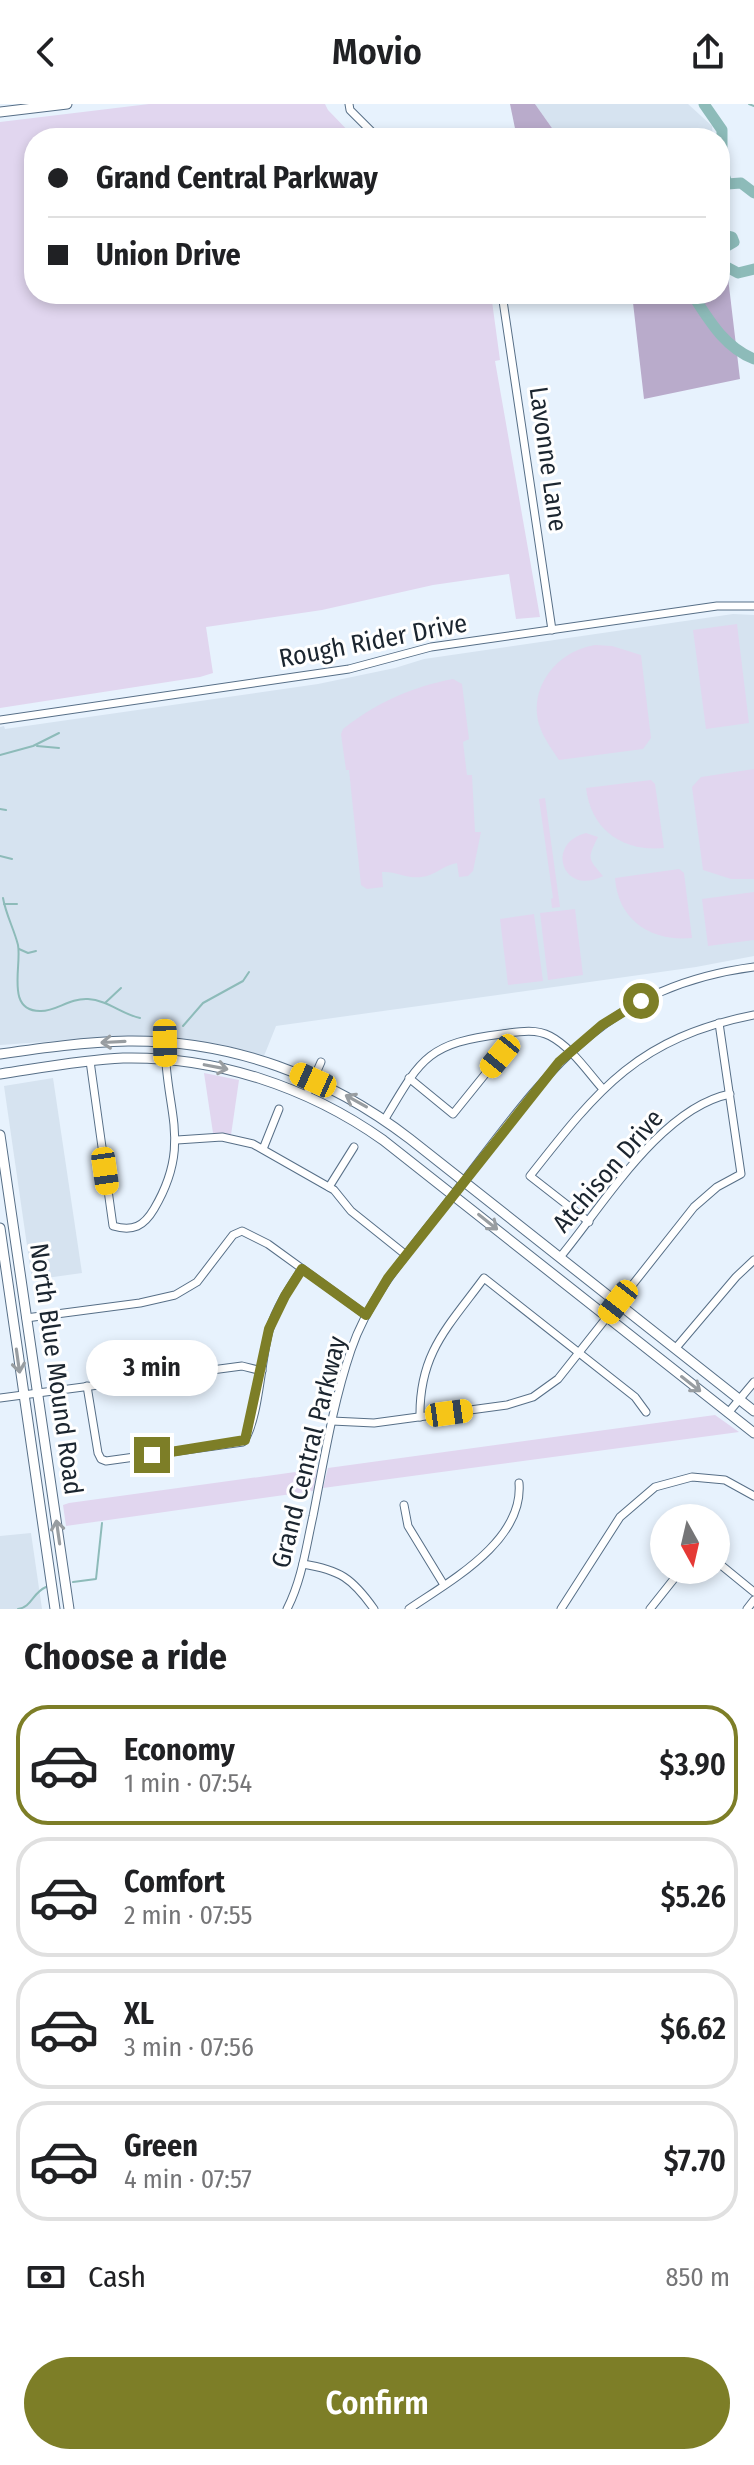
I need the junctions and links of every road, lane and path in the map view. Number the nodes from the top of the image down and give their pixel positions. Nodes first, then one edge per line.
1 (67, 104) edge
2 (349, 104) edge
3 (0, 112) edge
4 (368, 128) edge
5 (503, 304) edge
6 (754, 606) edge
7 (552, 630) junction
8 (0, 720) edge
9 (754, 967) edge
10 (754, 1015) edge
11 (719, 1023) junction
12 (504, 1034) junction
13 (165, 1043) junction
14 (569, 1052) junction
15 (0, 1054) edge
16 (165, 1060) junction
17 (90, 1061) junction
18 (321, 1062) dead end
19 (0, 1074) edge
20 (409, 1078) junction
21 (313, 1080) junction
22 (602, 1088) junction
23 (730, 1094) junction
24 (306, 1096) junction
25 (279, 1109) dead end
26 (385, 1119) junction
27 (0, 1135) edge
28 (177, 1140) junction
29 (354, 1147) dead end
30 (263, 1149) junction
31 (463, 1181) junction
32 (329, 1187) junction
33 (453, 1195) junction
34 (589, 1222) junction
35 (0, 1228) edge
36 (406, 1255) junction
37 (561, 1256) junction
38 (754, 1260) edge
39 (302, 1269) junction
40 (618, 1302) junction
41 (366, 1315) junction
42 (607, 1317) junction
43 (26, 1318) junction
44 (675, 1349) junction
45 (578, 1353) junction
46 (262, 1371) junction
47 (754, 1382) edge
48 (87, 1386) junction
49 (38, 1393) junction
50 (23, 1395) junction
51 (0, 1398) edge
52 (739, 1399) junction
53 (754, 1411) edge
54 (646, 1412) dead end
55 (728, 1413) junction
56 (420, 1417) junction
57 (332, 1421) junction
58 (754, 1433) edge
59 (519, 1483) dead end
60 (754, 1496) edge
61 (404, 1505) dead end
62 (303, 1564) junction
63 (730, 1572) edge
64 (670, 1584) edge
65 (444, 1585) junction
66 (754, 1592) edge
67 (754, 1600) edge
68 (55, 1609) edge
69 (69, 1609) edge
70 (287, 1609) edge
71 (374, 1609) edge
72 (409, 1609) edge
73 (561, 1609) edge
74 (650, 1609) edge
75 (747, 1609) edge

1 - 3 main road
2 - 4 street
5 - 7 street, Lavonne Lane
6 - 7 street, Rough Rider Drive
7 - 8 street, Rough Rider Drive
9 - 14 street, Grand Central Parkway
10 - 11 street
11 - 22 street
11 - 23 street
12 - 14 street
12 - 20 street
12 - 20 street
13 -> 15 main road
13 - 16 street
13 - 21 main road
14 - 22 street
14 - 31 street, Grand Central Parkway
16 - 17 main road
16 -> 24 main road
16 - 28 street
17 - 19 main road
17 - 28 street
18 - 21 street
20 - 26 street
21 - 24 street
26 -> 21 main road
22 - 34 street
23 - 34 street, Atchison Drive
23 - 40 street
24 - 33 main road
25 - 30 street
26 - 31 main road
27 - 43 main road, North Blue Mound Road
28 - 30 street
29 - 32 street
30 - 32 street
31 - 33 street, Grand Central Parkway
31 - 37 main road
32 - 36 street
33 - 36 street, Grand Central Parkway
33 -> 42 main road
34 - 37 street, Atchison Drive
35 -> 50 main road, North Blue Mound Road
36 - 41 street, Grand Central Parkway
37 - 40 main road
38 - 44 street
39 - 41 street
39 - 43 street
39 - 46 street
40 - 42 street
40 - 44 main road
41 - 57 street, Grand Central Parkway
42 - 45 street
42 -> 55 main road
43 - 49 main road, North Blue Mound Road
44 - 52 main road
45 - 54 street
45 - 56 street
45 - 56 street
46 - 48 street
46 - 48 street
47 - 52 street
48 - 49 street
49 - 50 street
69 -> 49 main road, North Blue Mound Road
50 - 51 street
50 - 68 main road, North Blue Mound Road
52 - 53 main road
52 - 55 street
55 - 58 main road
56 - 57 street
57 - 62 street, Grand Central Parkway
59 - 65 street
60 - 73 street
61 - 65 street
62 - 70 street, Grand Central Parkway
62 - 71 street
63 - 66 street
64 - 74 street
65 - 72 street
67 - 75 street

